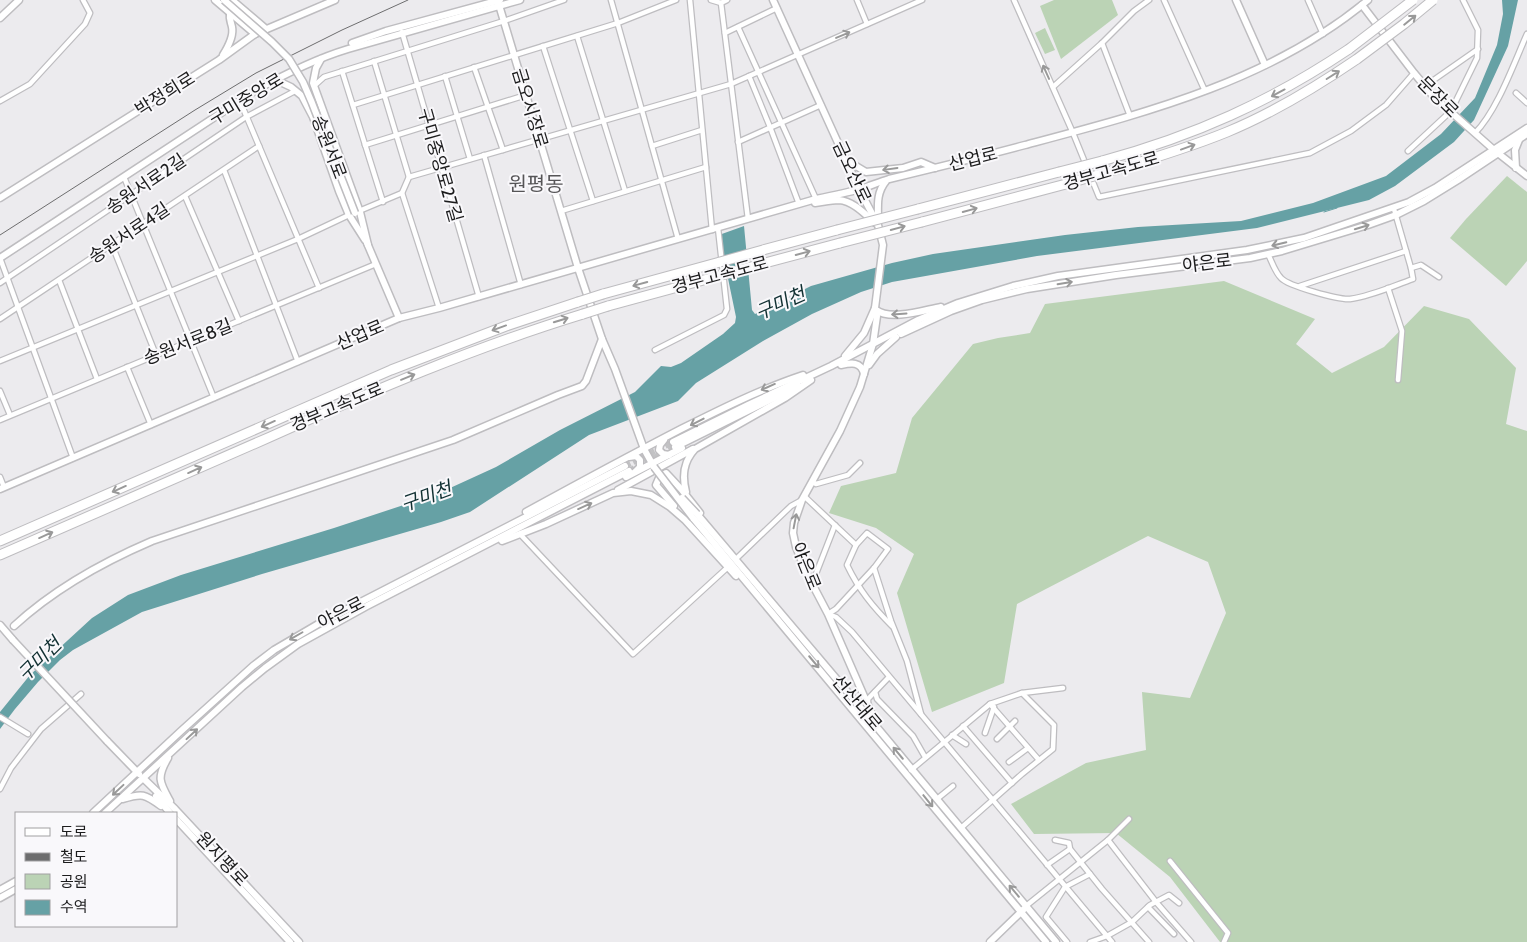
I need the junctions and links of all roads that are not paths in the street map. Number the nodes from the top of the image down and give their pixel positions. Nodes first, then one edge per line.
1 (19, 0) edge
2 (83, 0) edge
3 (215, 0) edge
4 (224, 0) edge
5 (232, 0) edge
6 (335, 0) edge
7 (520, 0) edge
8 (564, 0) edge
9 (611, 0) edge
10 (676, 0) edge
11 (690, 0) edge
12 (711, 0) edge
13 (727, 0) edge
14 (773, 0) edge
15 (857, 0) edge
16 (922, 0) edge
17 (1014, 0) edge
18 (1149, 0) edge
19 (1164, 0) edge
20 (1236, 0) edge
21 (1308, 0) edge
22 (1368, 0) edge
23 (1413, 0) edge
24 (1434, 0) edge
25 (1463, 0) edge
26 (500, 3) edge
27 (721, 3) junction
28 (1362, 5) junction
29 (777, 8) junction
30 (230, 14) junction
31 (0, 18) edge
32 (504, 21) junction
33 (618, 24) junction
34 (867, 24) junction
35 (738, 27) junction
36 (266, 28) junction
37 (402, 32) junction
38 (725, 33) junction
39 (255, 34) junction
40 (1323, 34) junction
41 (1527, 34) edge
42 (577, 36) junction
43 (1102, 43) junction
44 (544, 46) junction
45 (1478, 49) junction
46 (407, 50) junction
47 (798, 54) junction
48 (514, 55) junction
49 (321, 59) junction
50 (219, 60) junction
51 (374, 61) junction
52 (1265, 65) junction
53 (474, 67) junction
54 (294, 69) junction
55 (342, 71) junction
56 (759, 71) junction
57 (1414, 73) junction
58 (445, 76) junction
59 (749, 76) junction
60 (276, 80) junction
61 (302, 82) junction
62 (731, 84) junction
63 (417, 85) junction
64 (314, 86) junction
65 (1052, 86) junction
66 (1425, 86) junction
67 (295, 91) junction
68 (1205, 91) junction
69 (1516, 93) dead end
70 (699, 94) junction
71 (384, 95) junction
72 (526, 95) junction
73 (302, 96) junction
74 (0, 101) edge
75 (240, 101) junction
76 (1527, 103) edge
77 (353, 105) junction
78 (821, 105) junction
79 (488, 107) junction
80 (642, 110) junction
81 (1451, 111) junction
82 (457, 116) junction
83 (1130, 116) junction
84 (246, 117) junction
85 (603, 121) junction
86 (781, 122) junction
87 (429, 125) junction
88 (770, 127) junction
89 (1527, 128) edge
90 (702, 130) junction
91 (570, 131) junction
92 (1073, 133) junction
93 (1475, 133) junction
94 (1527, 134) edge
95 (396, 135) junction
96 (1519, 139) junction
97 (540, 140) junction
98 (738, 142) junction
99 (365, 144) junction
100 (259, 146) junction
101 (652, 146) junction
102 (503, 150) junction
103 (1408, 151) dead end
104 (1496, 152) junction
105 (484, 156) junction
106 (470, 159) junction
107 (846, 160) junction
108 (441, 168) junction
109 (706, 168) junction
110 (936, 168) junction
111 (1516, 168) junction
112 (224, 170) junction
113 (1527, 176) edge
114 (124, 177) junction
115 (410, 177) junction
116 (661, 180) junction
117 (886, 180) junction
118 (859, 189) junction
119 (625, 191) junction
120 (402, 193) junction
121 (131, 195) junction
122 (185, 196) junction
123 (0, 198) edge
124 (816, 199) junction
125 (593, 201) junction
126 (384, 202) junction
127 (801, 204) junction
128 (561, 211) junction
129 (1394, 212) junction
130 (355, 213) junction
131 (748, 219) junction
132 (143, 224) junction
133 (878, 225) junction
134 (715, 229) junction
135 (298, 239) junction
136 (678, 239) junction
137 (112, 244) junction
138 (1406, 251) junction
139 (0, 254) edge
140 (1268, 254) junction
141 (257, 255) junction
142 (0, 258) edge
143 (376, 264) junction
144 (578, 268) junction
145 (1411, 268) junction
146 (218, 271) junction
147 (1439, 277) dead end
148 (8, 278) junction
149 (59, 280) junction
150 (0, 283) edge
151 (521, 285) junction
152 (1299, 286) junction
153 (319, 288) junction
154 (1388, 288) junction
155 (170, 291) junction
156 (479, 297) junction
157 (958, 303) junction
158 (136, 305) junction
159 (276, 306) junction
160 (18, 307) junction
161 (439, 308) junction
162 (876, 309) junction
163 (399, 318) junction
164 (0, 319) edge
165 (239, 321) junction
166 (78, 329) junction
167 (896, 337) junction
168 (602, 339) junction
169 (191, 341) junction
170 (33, 347) junction
171 (872, 347) junction
172 (655, 350) dead end
173 (156, 355) junction
174 (0, 360) edge
175 (298, 362) junction
176 (840, 364) junction
177 (831, 366) junction
178 (127, 367) junction
179 (864, 374) junction
180 (97, 379) junction
181 (811, 380) junction
182 (1398, 380) dead end
183 (0, 391) edge
184 (784, 393) junction
185 (52, 398) junction
186 (214, 398) junction
187 (10, 415) junction
188 (0, 420) edge
189 (151, 425) junction
190 (671, 435) junction
191 (701, 445) junction
192 (644, 448) junction
193 (669, 455) junction
194 (628, 457) junction
195 (73, 458) junction
196 (860, 463) dead end
197 (653, 466) junction
198 (629, 470) junction
199 (0, 477) edge
200 (812, 482) junction
201 (2, 488) edge
202 (613, 493) junction
203 (688, 498) junction
204 (803, 498) junction
205 (695, 516) junction
206 (835, 525) junction
207 (691, 526) junction
208 (520, 534) junction
209 (0, 541) edge
210 (492, 545) junction
211 (856, 545) junction
212 (1, 555) edge
213 (738, 557) junction
214 (452, 563) junction
215 (728, 567) junction
216 (874, 568) junction
217 (417, 573) junction
218 (756, 583) junction
219 (812, 585) junction
220 (857, 586) junction
221 (765, 604) junction
222 (828, 614) junction
223 (0, 625) edge
224 (14, 626) dead end
225 (896, 631) junction
226 (889, 677) junction
227 (1063, 688) dead end
228 (860, 690) junction
229 (875, 692) junction
230 (1022, 693) junction
231 (81, 694) dead end
232 (855, 700) junction
233 (992, 705) junction
234 (850, 706) junction
235 (868, 707) junction
236 (0, 716) edge
237 (922, 717) junction
238 (1015, 721) dead end
239 (963, 726) junction
240 (877, 727) junction
241 (1010, 727) junction
242 (26, 732) dead end
243 (985, 733) dead end
244 (952, 735) junction
245 (997, 739) dead end
246 (945, 742) junction
247 (966, 744) dead end
248 (1028, 748) junction
249 (171, 752) junction
250 (925, 758) junction
251 (1039, 760) junction
252 (1009, 762) dead end
253 (912, 769) junction
254 (137, 772) junction
255 (906, 774) junction
256 (143, 778) junction
257 (1012, 783) junction
258 (952, 786) dead end
259 (0, 789) edge
260 (937, 799) junction
261 (119, 800) junction
262 (992, 800) junction
263 (171, 811) edge
264 (94, 812) edge
265 (106, 812) edge
266 (178, 818) edge
267 (1129, 819) dead end
268 (178, 822) edge
269 (961, 828) junction
270 (1055, 840) dead end
271 (1108, 840) junction
272 (1070, 849) junction
273 (1170, 861) dead end
274 (1080, 862) junction
275 (1047, 864) junction
276 (1090, 874) junction
277 (1059, 879) junction
278 (15, 882) edge
279 (1065, 887) junction
280 (0, 890) edge
281 (15, 890) edge
282 (0, 898) edge
283 (1156, 902) junction
284 (1180, 903) dead end
285 (1026, 906) junction
286 (1148, 907) junction
287 (1021, 912) junction
288 (1132, 922) junction
289 (1174, 934) dead end
290 (1106, 936) junction
291 (290, 942) edge
292 (299, 942) edge
293 (990, 942) edge
294 (1046, 942) edge
295 (1056, 942) edge
296 (1067, 942) edge
297 (1090, 942) edge
298 (1112, 942) edge
299 (1149, 942) edge
300 (1191, 942) edge
301 (1224, 942) edge

1 - 31 street
2 - 74 street
3 - 30 street
4 - 130 street, 송원서로, bridge
5 - 36 street
6 - 36 street, 박정희로
7 - 26 street, 구미중앙로
8 - 32 street
9 - 33 street
10 - 33 street
11 - 70 street
12 - 27 street
13 - 27 street
14 - 29 street, 금오산로
15 - 34 street
16 - 34 street
65 -> 17 street
18 - 43 street
19 - 68 street
20 - 52 street
21 - 40 street
22 - 28 street, 산업로
23 -> 209 highway, 경부고속도로, bridge
212 -> 24 highway, 경부고속도로, bridge
25 - 45 street
26 - 32 street, 금오시장로
26 - 37 street, 구미중앙로
26 - 54 street, 구미중앙로
27 - 38 street
28 - 40 street, 산업로
28 - 57 street, 문장로
29 - 35 street
29 - 47 street, 금오산로
30 - 39 street
30 - 50 street
32 - 46 street
32 - 48 street, 금오시장로
33 - 42 street
33 - 80 street
47 -> 34 street
35 - 38 street
35 - 56 street
36 - 39 street, 박정희로
37 - 46 street, 구미중앙로27길
37 - 49 street, 구미중앙로
38 - 62 street
39 - 50 street, 박정희로
40 - 52 street, 산업로
41 - 93 street
42 - 44 street
42 - 85 street
43 - 65 street
43 - 83 street
44 - 48 street
44 - 91 street
45 - 66 street
45 - 81 street
46 - 51 street
46 - 63 street, 구미중앙로27길
47 - 56 street
47 - 78 street, 금오산로
48 - 53 street
48 - 72 street, 금오시장로
49 - 54 street, 구미중앙로
49 - 64 street
50 - 123 street, 박정희로
51 - 55 street
51 - 71 street
52 - 68 street, 산업로
53 - 58 street
53 - 79 street
54 - 60 street, 구미중앙로
54 - 61 street
54 - 139 street, 구미중앙로
55 - 64 street
55 - 77 street
56 - 59 street
56 - 86 street
57 - 66 street, 문장로
57 - 92 street
58 - 63 street
58 - 82 street
59 - 62 street
59 - 88 street
60 - 67 street
60 - 75 street, 구미중앙로
61 - 64 street
61 - 73 street
62 - 70 street
62 - 98 street
63 - 71 street
63 - 87 street, 구미중앙로27길
64 - 130 street
65 - 92 street
66 - 81 street, 문장로
67 - 73 street
67 - 84 street, 송원서로2길
68 - 83 street, 산업로
69 - 76 street
70 - 80 street
70 - 90 street
71 - 77 street
71 - 95 street
72 - 79 street
72 - 97 street, 금오시장로
73 - 130 street
75 - 84 street
75 - 114 street, 구미중앙로
77 - 99 street
78 - 86 street
78 - 107 street, 금오산로
79 - 82 street
79 - 102 street
80 - 85 street
80 - 101 street
81 - 93 street, 문장로
81 - 103 street
82 - 87 street
82 - 106 street
83 - 92 street, 산업로
84 - 100 street
84 - 121 street, 송원서로2길
85 - 91 street
85 - 119 street
86 - 88 street
86 - 124 street
87 - 95 street
87 - 108 street, 구미중앙로27길
88 - 98 street
88 - 127 street
89 - 104 street, 야은로
90 - 101 street
90 - 109 street
91 - 97 street
91 - 125 street
92 - 110 street, 산업로
93 - 104 street, 문장로
94 - 96 street, 야은로
95 - 99 street
95 - 115 street
96 - 104 street, 야은로
96 - 111 street
97 - 102 street
97 - 128 street, 금오시장로
98 - 131 street
99 - 126 street
100 - 112 street, 송원서로4길
100 - 135 street
101 - 116 street
102 - 105 street
104 - 111 street, 문장로
104 - 129 street, 야은로
105 - 106 street
105 - 151 street
106 - 108 street
110 -> 107 street
107 - 118 street, 금오산로
108 - 115 street
108 - 156 street, 구미중앙로27길
109 - 116 street
109 - 134 street
110 - 117 street, 산업로
111 - 113 street, 문장로
112 - 122 street, 송원서로4길
112 - 141 street
114 - 121 street
114 - 142 street, 구미중앙로
115 - 120 street
116 - 119 street
116 - 136 street
117 - 118 street, 산업로
117 - 133 street
118 - 124 street, 산업로
118 - 133 street, 금오산로
119 - 125 street
120 - 126 street
120 - 161 street
121 - 132 street
121 - 148 street, 송원서로2길
122 - 132 street, 송원서로4길
122 - 146 street
124 - 127 street, 산업로
125 - 128 street
126 - 130 street
127 - 131 street, 산업로
127 - 133 street
128 - 144 street, 금오시장로
129 - 138 street
140 -> 129 street, 야은로
129 -> 157 street, 야은로
130 - 135 street
130 - 143 street, 송원서로
131 - 134 street, 산업로
132 - 137 street, 송원서로4길
132 - 155 street
133 - 162 street, 금오산로
134 - 136 street, 산업로
134 - 172 street
135 - 141 street
135 - 153 street
136 - 144 street, 산업로
137 - 149 street, 송원서로4길
137 - 158 street
138 - 145 street
138 - 152 street
140 - 152 street
167 -> 140 street, 야은로
141 - 146 street
141 - 159 street
142 - 148 street
143 - 153 street, 송원서로8길
143 - 163 street, 송원서로
144 - 151 street, 산업로
144 - 168 street
145 - 147 street
145 - 154 street
146 - 155 street
146 - 165 street
148 - 150 street, 송원서로2길
148 - 160 street
149 - 160 street, 송원서로4길
149 - 166 street
151 - 156 street, 산업로
152 - 154 street
153 - 159 street, 송원서로8길
154 - 182 street
155 - 158 street
155 - 169 street
156 - 161 street, 산업로
157 -> 162 street
157 - 171 street, 야은로
158 - 166 street
158 - 173 street
159 - 165 street, 송원서로8길
159 - 175 street
160 - 164 street, 송원서로4길
160 - 170 street
161 - 163 street, 산업로
162 - 171 street, 금오산로
162 - 176 street
163 - 175 street, 산업로
165 - 169 street, 송원서로8길
166 - 170 street
166 - 180 street
167 - 171 street, 야은로
167 - 179 street
168 - 192 street
168 - 224 street
169 - 173 street, 송원서로8길
169 - 186 street
170 - 174 street
170 - 185 street
171 - 176 street, 야은로
171 - 179 street, 야은로
173 - 178 street, 송원서로8길
175 - 186 street, 산업로
176 - 177 street, 야은로
176 - 179 street
176 - 181 street, 야은로
177 - 184 street, 야은로
177 -> 190 street
178 - 180 street, 송원서로8길
178 - 189 street
179 - 200 street, 야은로
180 - 185 street, 송원서로8길
181 - 184 street, 야은로
181 - 191 street
183 - 187 street
184 - 193 street
185 - 187 street, 송원서로8길
185 - 195 street
186 - 189 street, 산업로
187 - 188 street, 송원서로8길
189 - 195 street, 산업로
190 - 192 street
190 - 193 street
191 - 202 street
191 - 203 street
192 - 194 street
192 - 197 street
193 - 197 street
194 - 198 street
194 - 217 street
195 - 201 street, 산업로
196 - 200 street
197 - 198 street
197 - 205 street, 선산대로, bridge
198 - 210 street
198 - 214 street, 야은로
198 - 217 street, 야은로
199 - 201 street, 산업로
200 - 204 street, 야은로
202 - 207 street
208 -> 202 street
203 - 207 street
203 - 213 street
204 - 206 street
204 - 213 street
219 -> 204 street, 야은로
205 - 218 street, 선산대로
205 - 221 street, 선산대로
206 - 211 street
206 - 219 street
207 - 215 street
208 - 210 street
208 - 215 street
210 - 214 street
211 - 216 street
211 - 220 street
213 - 218 street
249 -> 214 street, 야은로
215 - 221 street
216 - 220 street
216 - 225 street
217 -> 254 street, 야은로
218 - 232 street, 선산대로
219 - 222 street, 야은로
220 - 222 street
220 - 225 street
221 -> 234 street, 선산대로
222 - 226 street
222 - 228 street, 야은로
223 - 254 street, 원지평로, bridge
225 - 237 street
226 - 229 street
226 - 237 street
227 - 230 street
228 - 232 street
228 - 235 street, 야은로
229 - 235 street
229 - 250 street
230 - 233 street
230 - 251 street
231 - 259 street
232 - 234 street
232 - 240 street, 선산대로
233 - 239 street
233 - 241 street
233 - 243 street
234 - 255 street, 선산대로
235 - 240 street, 야은로
236 - 242 street
237 - 246 street
238 - 241 street
239 - 244 street
239 - 257 street
253 -> 240 street, 선산대로
241 - 245 street
241 - 248 street
244 - 246 street
244 - 247 street
246 - 250 street
246 - 262 street
248 - 251 street
248 - 252 street
249 - 256 street, 야은로
249 - 263 street
250 - 253 street
251 - 257 street
253 - 255 street
253 - 260 street, 선산대로
254 - 256 street, 원지평로
254 -> 264 street, 야은로
255 -> 287 street, 선산대로
256 - 261 street, 야은로
256 - 263 street, 원지평로
257 - 262 street
258 - 260 street
260 - 269 street, 선산대로
261 - 263 street
261 - 265 street, 야은로
262 - 269 street
262 - 275 street
266 - 292 street, 원지평로
267 - 271 street
268 - 291 street, 원지평로
285 -> 269 street, 선산대로
270 - 272 street
271 - 274 street
271 - 283 street
272 - 274 street
272 - 275 street
273 - 301 street
274 - 276 street
274 - 277 street
275 - 277 street
276 - 279 street
276 - 288 street
277 - 279 street
277 - 285 street
278 - 280 street
279 - 290 street
279 - 296 street
281 - 282 street
283 - 284 street
283 - 286 street
283 - 300 street
285 - 287 street
285 - 295 street, 선산대로
286 - 288 street
286 - 289 street
287 - 293 street
287 - 294 street, 선산대로
288 - 290 street
288 - 299 street
290 - 297 street
290 - 298 street

